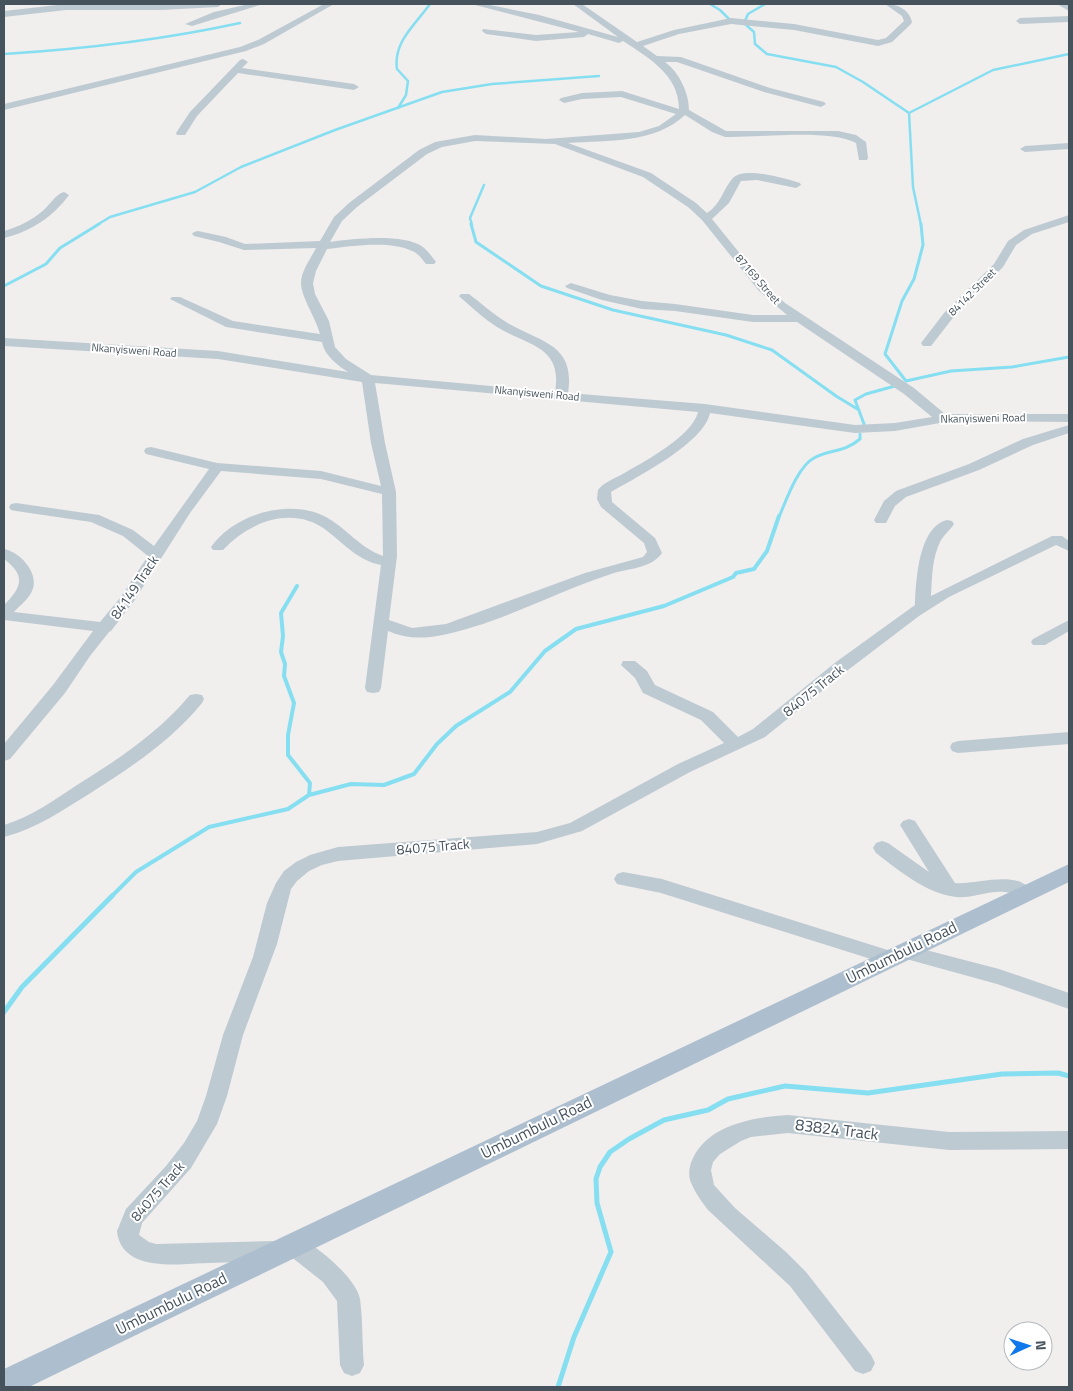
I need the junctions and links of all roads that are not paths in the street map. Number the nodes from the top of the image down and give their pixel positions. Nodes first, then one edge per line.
1 (218, 4) edge
2 (260, 4) edge
3 (330, 4) edge
4 (475, 4) edge
5 (577, 4) edge
6 (890, 4) edge
7 (1062, 4) edge
8 (1069, 9) edge
9 (4, 14) edge
10 (1069, 19) edge
11 (1020, 21) dead end
12 (189, 24) dead end
13 (486, 31) dead end
14 (598, 34) junction
15 (634, 45) junction
16 (246, 48) junction
17 (656, 59) junction
18 (237, 70) junction
19 (354, 87) dead end
20 (564, 100) dead end
21 (821, 104) dead end
22 (4, 108) edge
23 (683, 112) junction
24 (181, 133) dead end
25 (587, 139) junction
26 (546, 142) junction
27 (1069, 146) edge
28 (576, 149) junction
29 (1025, 149) dead end
30 (863, 158) dead end
31 (796, 185) dead end
32 (64, 195) dead end
33 (706, 218) junction
34 (1069, 218) edge
35 (198, 234) dead end
36 (4, 235) edge
37 (323, 245) junction
38 (430, 262) dead end
39 (571, 286) dead end
40 (466, 296) dead end
41 (176, 299) dead end
42 (798, 318) junction
43 (326, 339) junction
44 (4, 342) edge
45 (927, 344) dead end
46 (368, 379) junction
47 (561, 395) junction
48 (705, 408) junction
49 (940, 417) junction
50 (1069, 418) edge
51 (1069, 429) edge
52 (150, 451) dead end
53 (217, 467) junction
54 (389, 492) junction
55 (16, 507) dead end
56 (881, 520) dead end
57 (947, 524) dead end
58 (1063, 543) edge
59 (218, 547) dead end
60 (4, 553) edge
61 (156, 555) junction
62 (389, 562) junction
63 (923, 606) junction
64 (381, 622) junction
65 (1069, 624) edge
66 (106, 628) junction
67 (1039, 642) dead end
68 (629, 665) dead end
69 (373, 688) dead end
70 (196, 699) dead end
71 (1069, 738) edge
72 (736, 745) junction
73 (958, 747) dead end
74 (4, 755) edge
75 (908, 825) dead end
76 (4, 831) edge
77 (882, 848) dead end
78 (1069, 872) edge
79 (623, 879) dead end
80 (949, 888) junction
81 (1024, 894) junction
82 (896, 954) junction
83 (1069, 1001) edge
84 (1069, 1140) edge
85 (285, 1248) junction
86 (863, 1363) dead end
87 (352, 1365) dead end
88 (4, 1384) edge

1 - 9 street
2 - 12 street
3 - 16 street
4 - 14 street
5 - 15 street
6 - 15 street
7 - 8 street
10 - 11 street
13 - 14 street
14 - 15 street
15 - 17 street
16 - 18 street
16 - 22 street
17 - 21 street
17 - 23 street
18 - 19 street
18 - 24 street
20 - 23 street
23 - 25 street
23 - 30 street
25 - 26 street
25 - 28 street
26 - 28 street, 87169 Street
26 - 37 street
27 - 29 street
28 - 33 street, 87169 Street
31 - 33 street
32 - 36 street
33 - 42 street, 87169 Street
34 - 45 street, 84142 Street
35 - 37 street
37 - 38 street
37 - 43 street
39 - 42 street
40 - 47 street
41 - 43 street
42 - 49 street, 87169 Street
43 - 46 street
44 - 46 street, Nkanyisweni Road
46 - 47 street, Nkanyisweni Road
46 - 54 street
47 - 48 street, Nkanyisweni Road
48 - 49 street, Nkanyisweni Road
48 - 64 street
49 - 50 street, Nkanyisweni Road
51 - 56 street
52 - 53 street
53 - 54 street
53 - 61 street, 84149 Track
54 - 62 street
55 - 61 street
57 - 63 street
58 - 63 street, 84075 Track
59 - 62 street
60 - 66 street
61 - 66 street, 84149 Track
62 - 64 street
63 - 72 street, 84075 Track
64 - 69 street
65 - 67 street
66 - 74 street, 84149 Track
68 - 72 street
70 - 76 street
71 - 73 street
72 - 85 street, 84075 Track
75 - 80 street
77 - 80 street
78 - 81 main road, Umbumbulu Road
79 - 82 street
80 - 81 street
81 - 82 main road, Umbumbulu Road
82 - 83 street
82 - 85 main road, Umbumbulu Road
84 - 86 street, 83824 Track
85 - 87 street
85 - 88 main road, Umbumbulu Road

